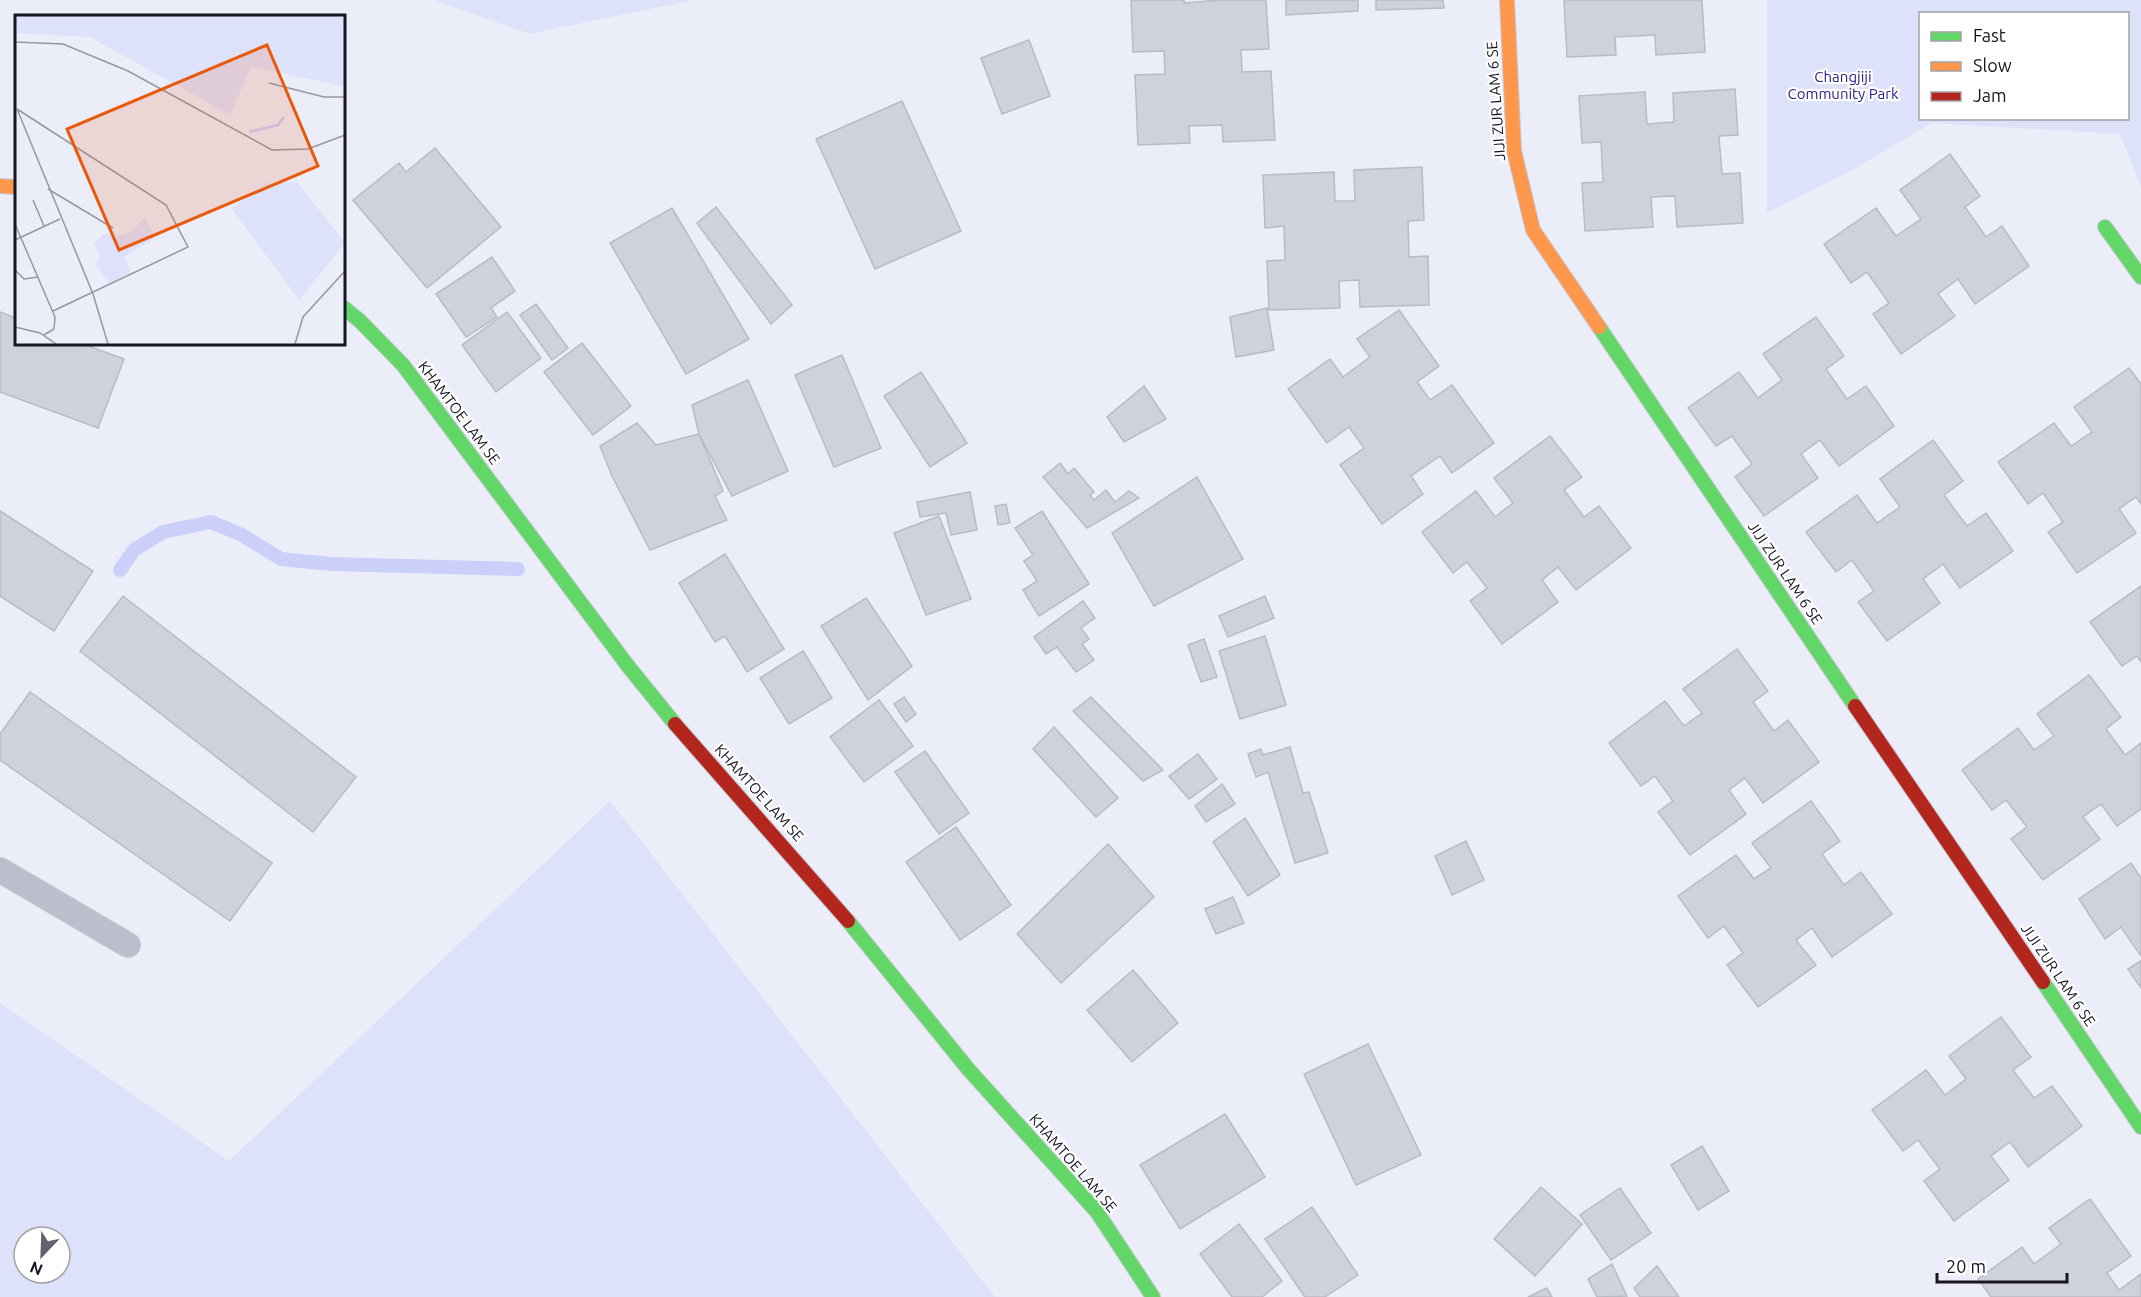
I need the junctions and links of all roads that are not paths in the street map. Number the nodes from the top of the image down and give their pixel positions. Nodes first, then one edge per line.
1 (1507, 0) edge
2 (0, 186) edge
3 (15, 187) edge
4 (2104, 227) dead end
5 (2141, 277) edge
6 (345, 309) edge
7 (0, 870) edge
8 (128, 945) dead end
9 (2141, 1127) edge
10 (1153, 1297) edge

1 - 9 street, JIJI ZUR LAM 6 SE
2 - 3 street
4 - 5 street
6 - 10 street, KHAMTOE LAM SE
7 - 8 lane

